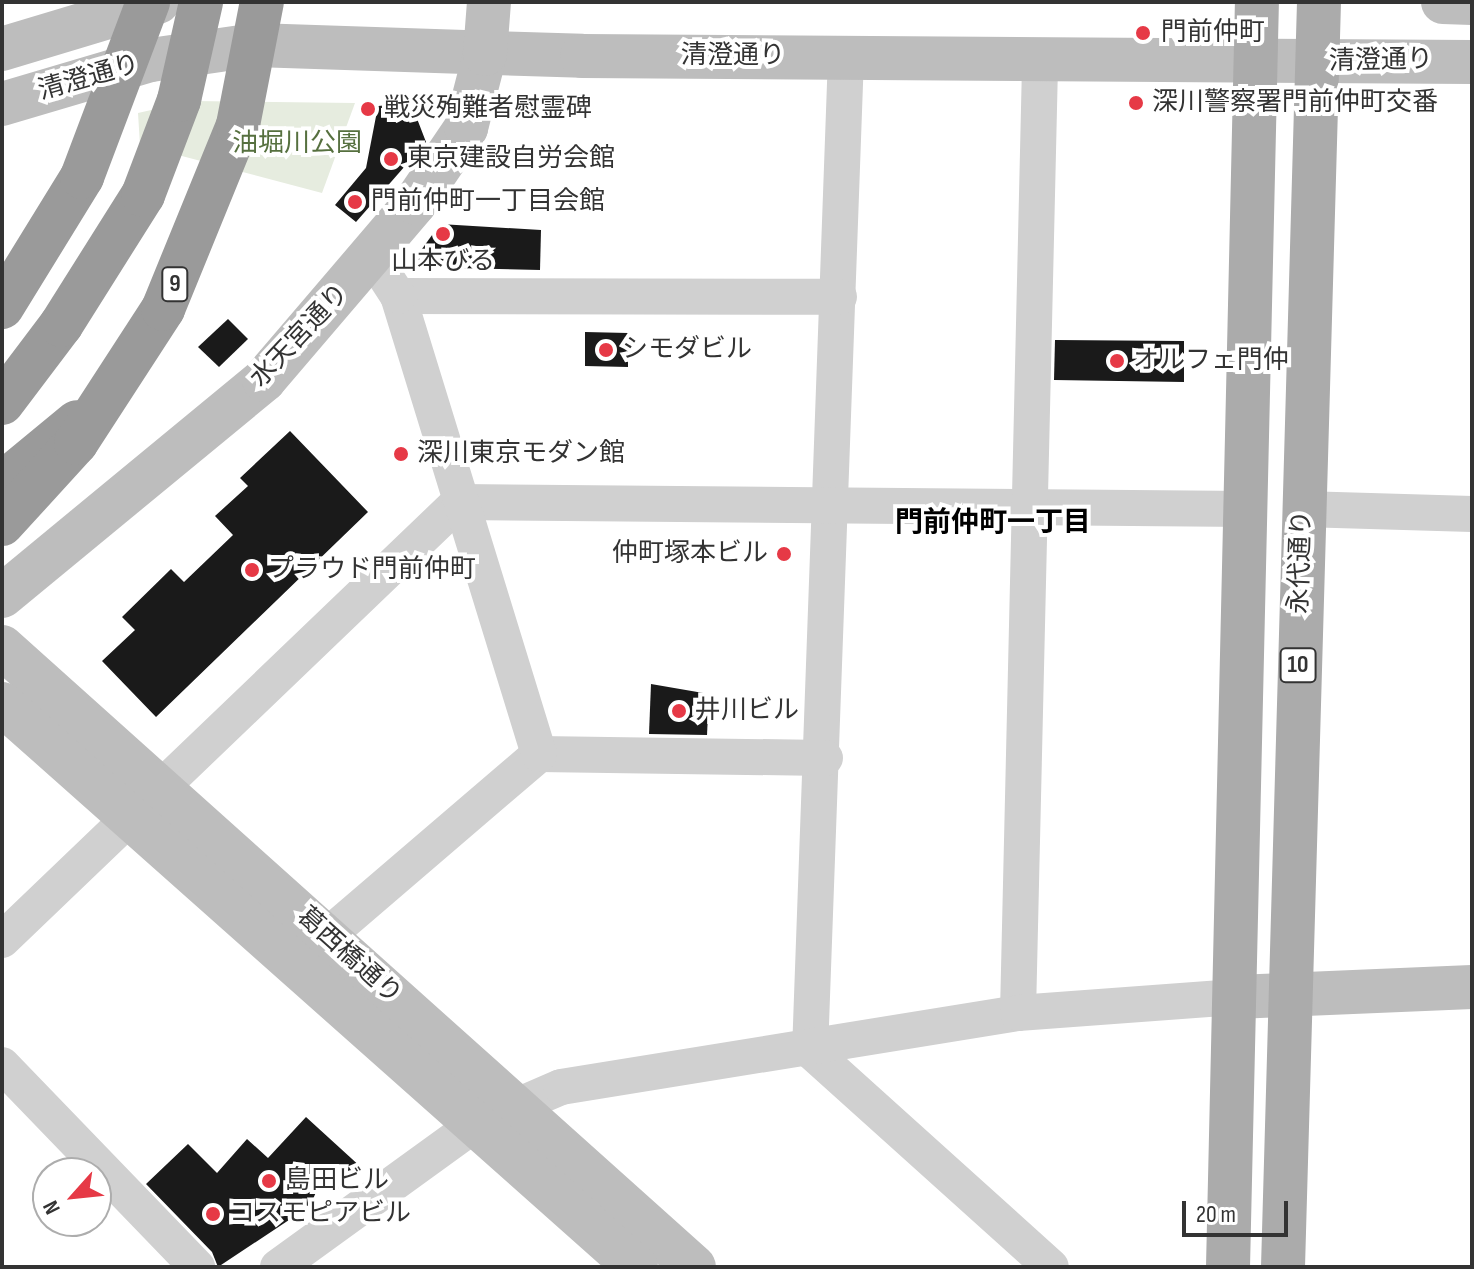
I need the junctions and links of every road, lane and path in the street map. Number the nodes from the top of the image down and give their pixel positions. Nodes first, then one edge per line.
1 (148, 2) edge
2 (158, 2) edge
3 (201, 2) edge
4 (262, 2) edge
5 (489, 2) edge
6 (1257, 2) edge
7 (1319, 2) edge
8 (1443, 2) edge
9 (1472, 3) edge
10 (78, 13) edge
11 (2, 49) edge
12 (485, 54) junction
13 (846, 56) junction
14 (1255, 62) junction
15 (1316, 62) junction
16 (1472, 62) edge
17 (1040, 63) junction
18 (68, 83) junction
19 (2, 104) edge
20 (372, 256) junction
21 (398, 296) junction
22 (839, 297) junction
23 (2, 307) edge
24 (110, 396) junction
25 (2, 403) edge
26 (2, 484) edge
27 (459, 502) junction
28 (833, 503) junction
29 (1031, 505) junction
30 (1248, 509) junction
31 (1302, 509) junction
32 (1472, 514) edge
33 (2, 524) edge
34 (2, 596) edge
35 (2, 647) edge
36 (2, 704) edge
37 (539, 754) junction
38 (825, 758) junction
39 (146, 801) junction
40 (2, 940) edge
41 (311, 950) junction
42 (1472, 987) edge
43 (1290, 994) junction
44 (1235, 997) junction
45 (1018, 1013) junction
46 (810, 1050) junction
47 (2, 1065) edge
48 (495, 1113) junction
49 (197, 1267) edge
50 (278, 1267) edge
51 (636, 1267) edge
52 (694, 1267) edge
53 (1051, 1267) edge
54 (1228, 1267) edge
55 (1283, 1267) edge

1 - 23 highway, bridge
2 - 10 main road, 清澄通り
3 - 25 highway, bridge
4 - 24 highway, 9, bridge
5 - 12 main road, 水天宮通り
6 - 14 main road, 永代通り / 10
7 - 15 main road, 永代通り / 10
8 - 9 main road
10 - 11 main road, 清澄通り
10 - 18 main road
12 - 13 main road, 清澄通り
12 - 18 main road, 清澄通り
12 - 20 main road, 水天宮通り
13 - 17 main road, 清澄通り
13 - 22 street
14 - 15 main road, 清澄通り
14 - 17 main road, 清澄通り
14 - 30 main road, 永代通り / 10
15 - 16 main road, 清澄通り
15 - 31 main road, 永代通り / 10
17 - 29 street
18 - 19 main road, 清澄通り
20 - 21 street
20 - 34 main road, 水天宮通り
21 - 22 street
21 - 27 street
22 - 28 street
24 - 26 highway, bridge
24 - 33 highway, 9, bridge
27 - 28 street
27 - 37 street
27 - 39 street
28 - 29 street
28 - 38 street
29 - 30 street
29 - 45 street
30 - 44 main road, 永代通り / 10
31 - 32 street
31 - 43 main road, 永代通り / 10
35 - 39 main road, 葛西橋通り
36 - 39 main road, 葛西橋通り
37 - 38 street
37 - 41 street
38 - 46 street
39 - 40 street
39 - 41 main road, 葛西橋通り
41 - 48 main road, 葛西橋通り
42 - 43 main road
43 - 44 main road
43 - 55 main road, 永代通り / 10
44 - 45 street
44 - 54 main road, 永代通り / 10
45 - 46 street
46 - 48 street
46 - 53 street
47 - 49 street
48 - 50 street
48 - 51 main road, 葛西橋通り
48 - 52 main road, 葛西橋通り

